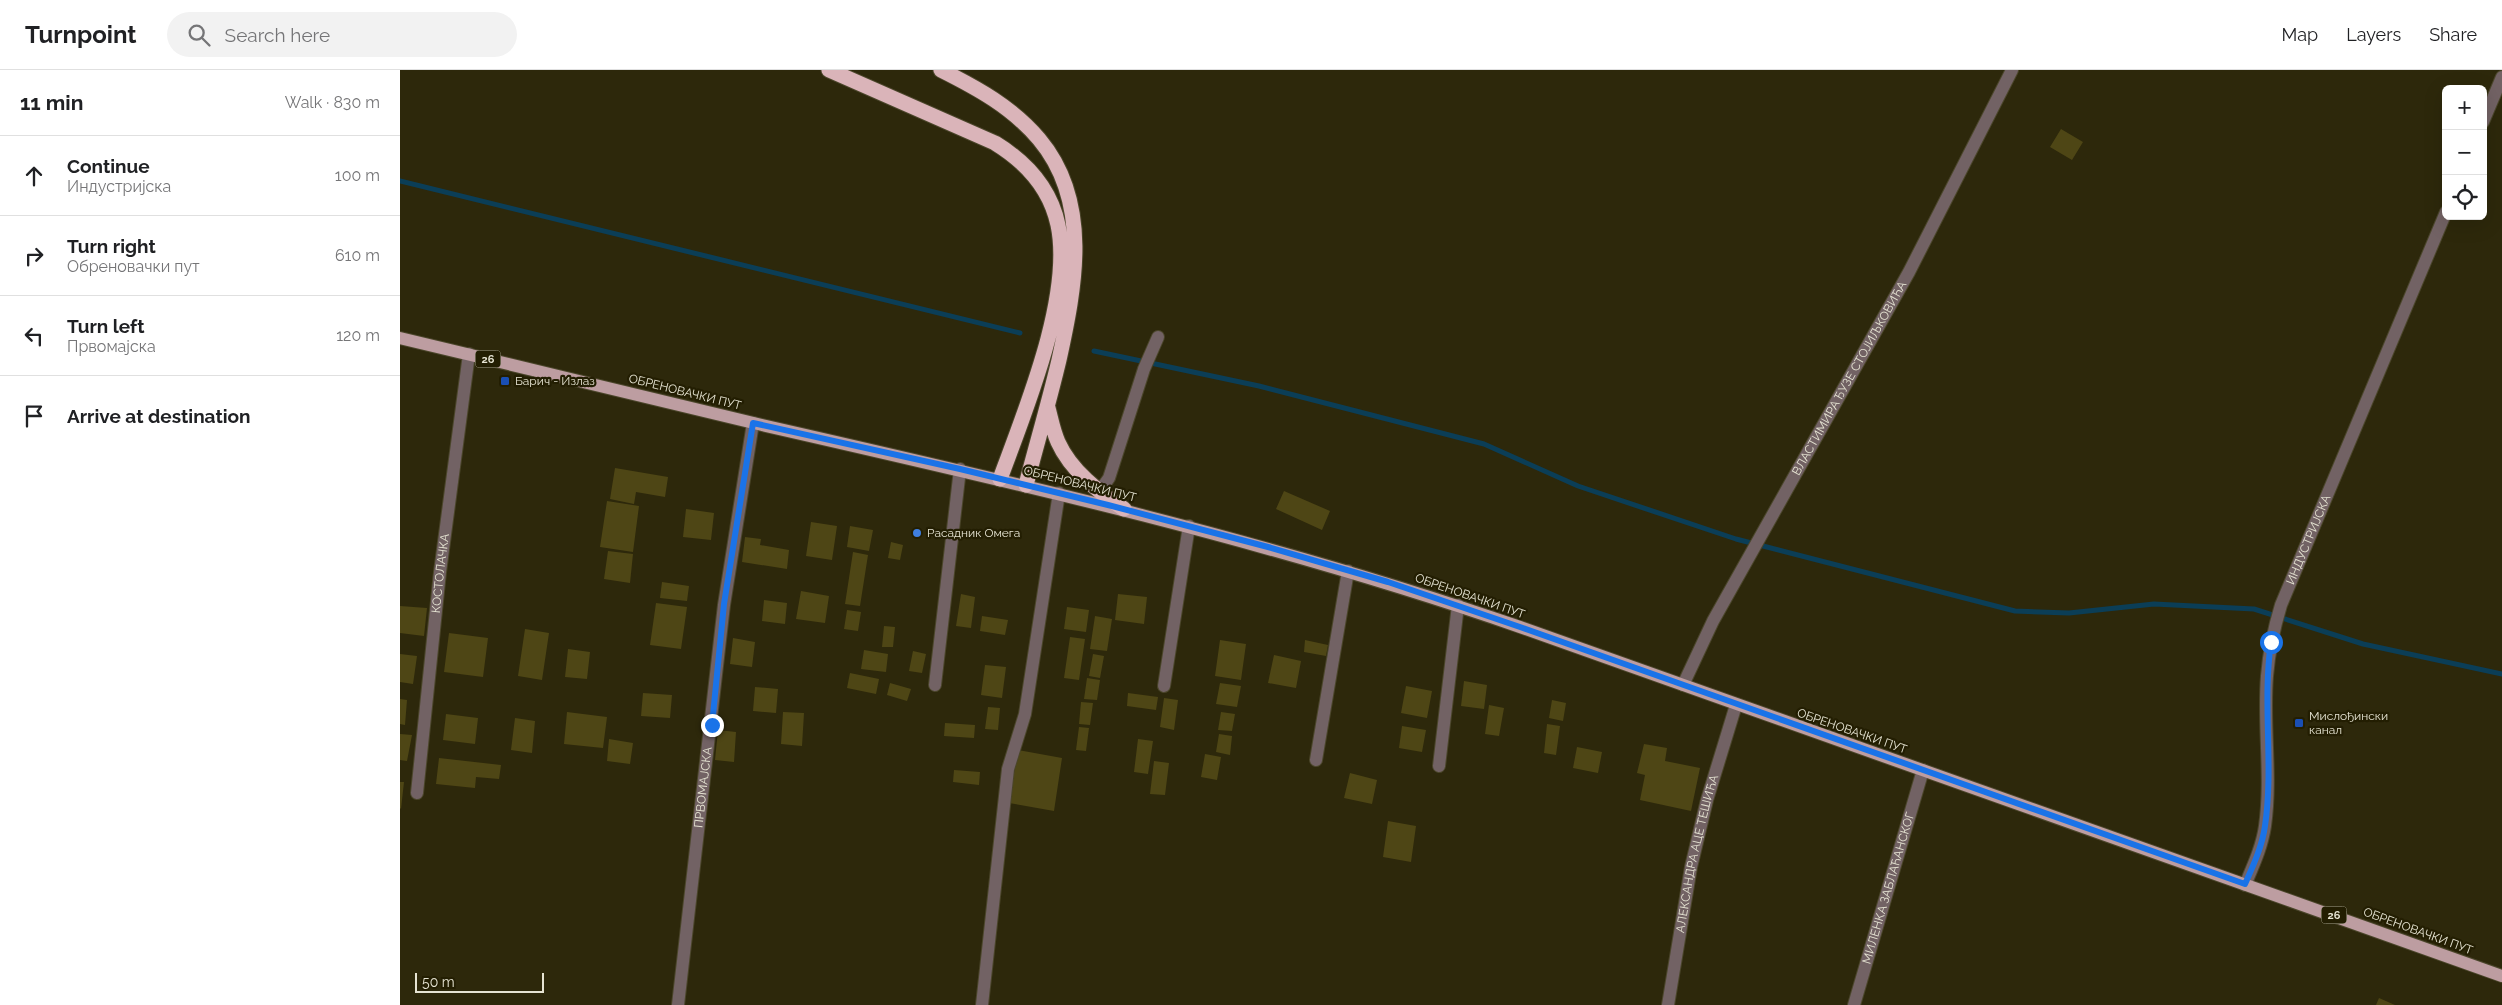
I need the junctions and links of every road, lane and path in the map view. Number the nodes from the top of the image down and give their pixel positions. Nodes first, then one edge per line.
1 (829, 70) edge
2 (941, 70) edge
3 (2012, 70) edge
4 (2502, 76) edge
5 (2487, 112) edge
6 (2443, 220) edge
7 (1158, 337) dead end
8 (400, 338) edge
9 (469, 354) junction
10 (1048, 406) junction
11 (753, 423) junction
12 (960, 469) junction
13 (1000, 479) junction
14 (1026, 485) junction
15 (1099, 492) junction
16 (1059, 493) junction
17 (1124, 509) junction
18 (1189, 526) junction
19 (1348, 571) junction
20 (1458, 606) junction
21 (935, 685) dead end
22 (1683, 685) junction
23 (1164, 686) dead end
24 (1736, 705) junction
25 (1316, 760) dead end
26 (1438, 766) dead end
27 (1923, 770) junction
28 (418, 793) dead end
29 (2245, 884) junction
30 (2502, 976) edge
31 (678, 1005) edge
32 (982, 1005) edge
33 (1668, 1005) edge
34 (1854, 1005) edge

1 - 13 highway
2 - 10 highway
3 - 22 street, ВЛАСТИМИРА ЂУЗЕ СТОЈИЉКОВИЋА
4 - 5 street
6 - 29 street, ИНДУСТРИЈСКА
7 - 15 street
8 - 9 main road, ОБРЕНОВАЧКИ ПУТ / 26
9 - 11 main road, ОБРЕНОВАЧКИ ПУТ / 26
9 - 28 street, КОСТОЛАЧКА
10 - 14 highway
10 - 15 highway
11 - 12 main road, ОБРЕНОВАЧКИ ПУТ / 26
11 - 31 street, ПРВОМАЈСКА
12 - 13 main road, ОБРЕНОВАЧКИ ПУТ / 26
12 - 21 street
13 - 14 main road, ОБРЕНОВАЧКИ ПУТ / 26
14 - 16 main road, ОБРЕНОВАЧКИ ПУТ / 26
15 - 17 highway
16 - 17 main road, ОБРЕНОВАЧКИ ПУТ / 26
16 - 32 street
17 - 18 main road, ОБРЕНОВАЧКИ ПУТ / 26
18 - 19 main road, ОБРЕНОВАЧКИ ПУТ / 26
18 - 23 street
19 - 20 main road, ОБРЕНОВАЧКИ ПУТ / 26
19 - 25 street
20 - 22 main road, ОБРЕНОВАЧКИ ПУТ / 26
20 - 26 street
22 - 24 main road, ОБРЕНОВАЧКИ ПУТ / 26
24 - 27 main road, ОБРЕНОВАЧКИ ПУТ / 26
24 - 33 street, АЛЕКСАНДРА АЦЕ ТЕШИЋА
27 - 29 main road, ОБРЕНОВАЧКИ ПУТ / 26
27 - 34 street, МИЛЕНКА ЗАБЛАЋАНСКОГ
29 - 30 main road, ОБРЕНОВАЧКИ ПУТ / 26

